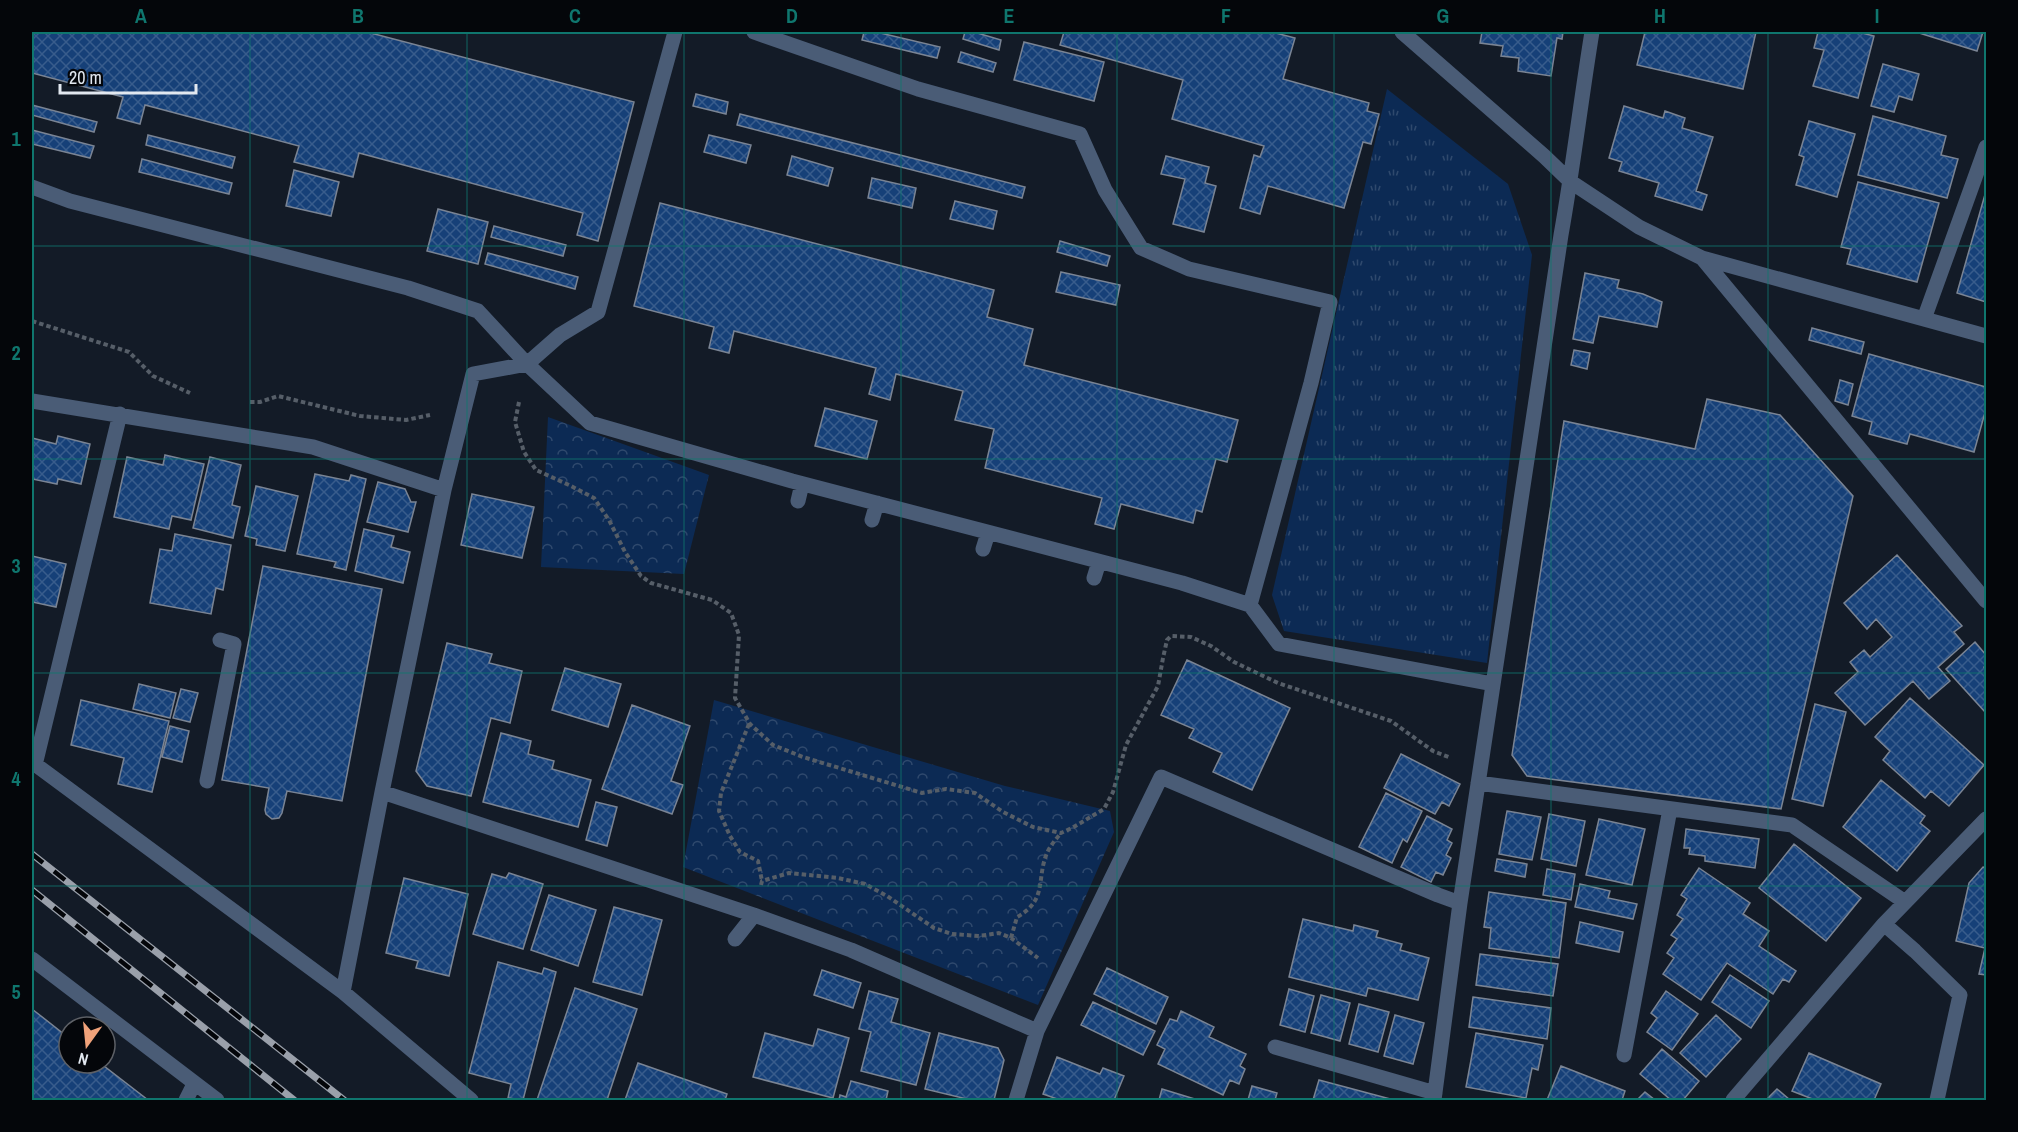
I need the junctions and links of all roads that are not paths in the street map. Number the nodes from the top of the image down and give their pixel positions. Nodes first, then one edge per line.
1 (675, 32) edge
2 (1402, 32) edge
3 (1593, 32) edge
4 (761, 33) edge
5 (1986, 147) edge
6 (1570, 182) junction
7 (32, 187) edge
8 (1702, 258) junction
9 (1923, 319) junction
10 (1986, 336) edge
11 (527, 364) junction
12 (32, 401) edge
13 (120, 414) junction
14 (802, 484) junction
15 (444, 490) junction
16 (798, 501) dead end
17 (877, 503) junction
18 (872, 520) dead end
19 (988, 533) junction
20 (983, 549) dead end
21 (1099, 562) junction
22 (1094, 578) dead end
23 (1986, 601) edge
24 (1250, 605) junction
25 (220, 640) dead end
26 (1493, 684) junction
27 (33, 763) edge
28 (1479, 776) junction
29 (207, 781) dead end
30 (382, 792) junction
31 (1670, 809) junction
32 (1986, 819) edge
33 (1905, 902) junction
34 (1460, 903) junction
35 (754, 915) junction
36 (1884, 924) junction
37 (735, 939) dead end
38 (32, 958) edge
39 (343, 992) junction
40 (1037, 1031) junction
41 (1275, 1047) dead end
42 (1624, 1055) dead end
43 (195, 1084) junction
44 (1434, 1097) edge
45 (186, 1101) edge
46 (217, 1101) edge
47 (471, 1101) edge
48 (1016, 1101) edge
49 (1732, 1101) edge
50 (1937, 1101) edge

1 - 11 street
2 - 6 street
3 - 6 street
4 - 24 street
5 - 9 street
6 - 8 street
6 - 26 street
7 - 11 street
8 - 9 street
8 - 23 street
9 - 10 street
11 - 14 street
11 - 15 street
12 - 13 street
13 - 15 street
13 - 27 street
14 - 16 street
14 - 17 street
15 - 30 street
17 - 18 street
17 - 19 street
19 - 20 street
19 - 21 street
21 - 22 street
21 - 24 street
24 - 26 street
25 - 29 street
26 - 28 street
27 - 39 street
28 - 31 street
28 - 34 street
30 - 35 street
30 - 39 street
31 - 33 street
31 - 42 street
32 - 33 street
33 - 36 street
34 - 40 street
34 - 44 street
35 - 37 street
35 - 40 street
36 - 49 street
36 - 50 street
38 - 43 street
39 - 47 street
40 - 48 street
41 - 44 street
43 - 45 street
43 - 46 street

